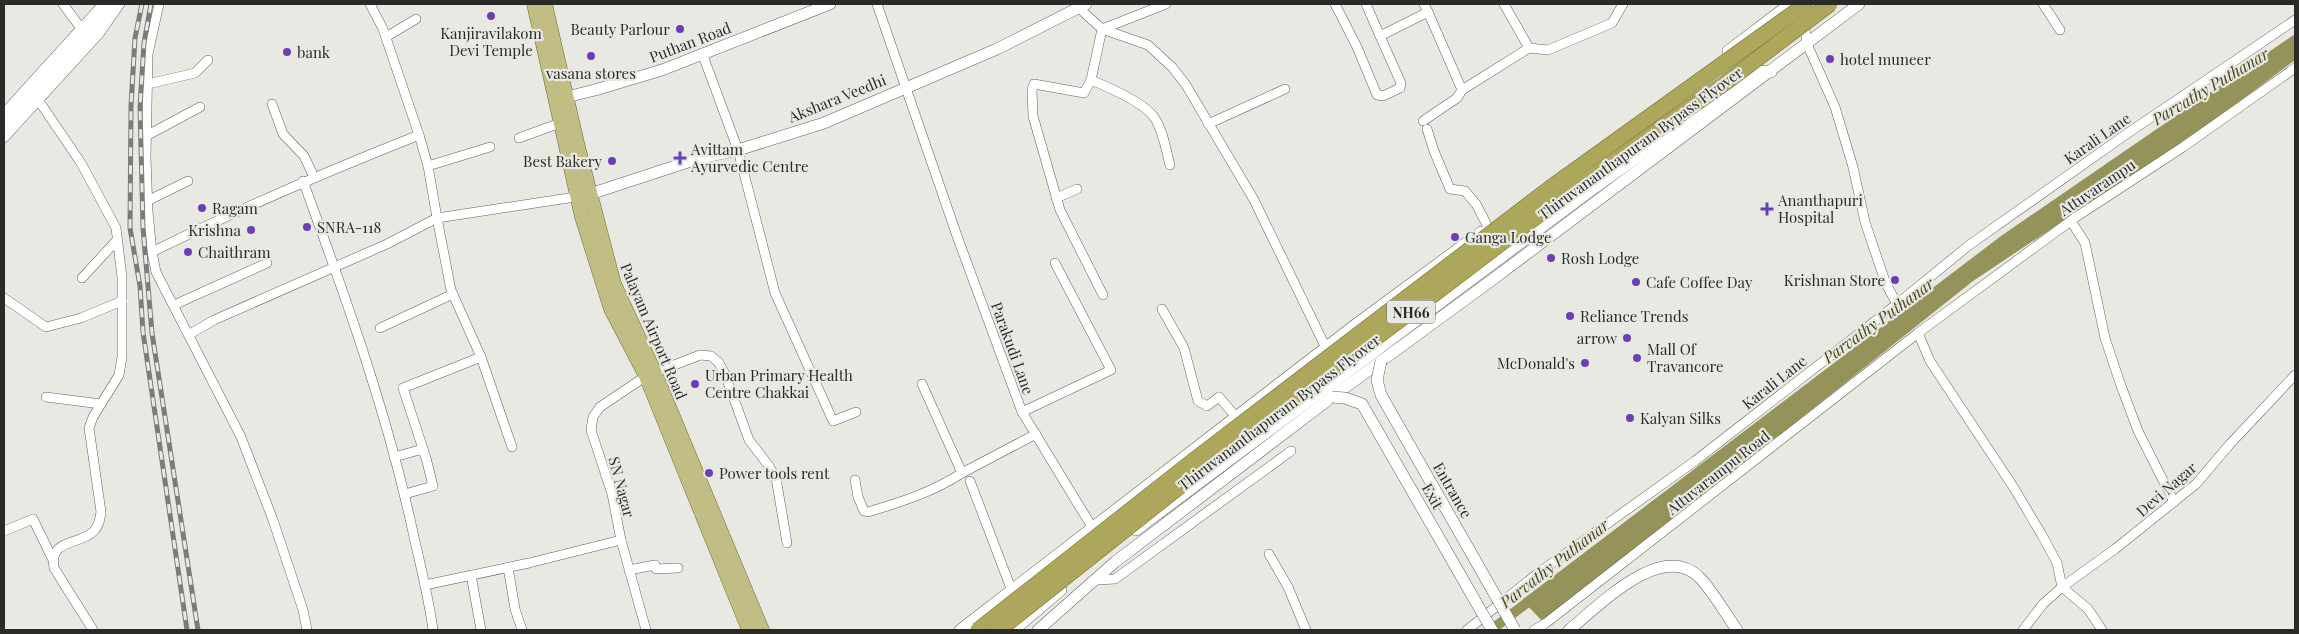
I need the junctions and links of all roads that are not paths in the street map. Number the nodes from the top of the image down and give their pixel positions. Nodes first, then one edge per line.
1 (63, 4) edge
2 (104, 4) edge
3 (112, 4) edge
4 (120, 4) edge
5 (159, 4) edge
6 (370, 4) edge
7 (534, 4) edge
8 (545, 4) edge
9 (830, 4) edge
10 (877, 4) edge
11 (1166, 4) edge
12 (1335, 4) edge
13 (1366, 4) edge
14 (1504, 4) edge
15 (1623, 4) edge
16 (1790, 4) edge
17 (1806, 4) edge
18 (1818, 4) edge
19 (1830, 4) edge
20 (1859, 4) edge
21 (2043, 4) edge
22 (1082, 6) edge
23 (1426, 8) edge
24 (1778, 14) junction
25 (416, 19) dead end
26 (1839, 19) junction
27 (2295, 20) edge
28 (80, 27) junction
29 (1102, 29) junction
30 (2060, 30) dead end
31 (1380, 36) junction
32 (386, 38) junction
33 (1806, 44) junction
34 (1529, 48) junction
35 (702, 53) junction
36 (208, 60) dead end
37 (2295, 68) edge
38 (1771, 72) junction
39 (1091, 80) junction
40 (148, 84) junction
41 (905, 88) junction
42 (1285, 89) dead end
43 (1462, 90) junction
44 (562, 98) junction
45 (39, 101) junction
46 (272, 104) dead end
47 (200, 107) dead end
48 (4, 113) edge
49 (560, 123) junction
50 (1208, 124) junction
51 (4, 125) edge
52 (419, 135) junction
53 (146, 136) junction
54 (4, 138) edge
55 (519, 138) dead end
56 (490, 147) dead end
57 (738, 150) junction
58 (1170, 165) dead end
59 (428, 166) junction
60 (314, 177) junction
61 (188, 181) dead end
62 (303, 181) junction
63 (1077, 189) dead end
64 (584, 195) junction
65 (1056, 198) junction
66 (147, 201) junction
67 (437, 218) junction
68 (2071, 221) junction
69 (1488, 227) junction
70 (117, 240) junction
71 (152, 252) junction
72 (267, 263) dead end
73 (1055, 263) dead end
74 (335, 266) junction
75 (82, 278) dead end
76 (452, 294) junction
77 (1103, 295) dead end
78 (4, 298) edge
79 (122, 300) junction
80 (1897, 304) junction
81 (174, 305) junction
82 (1162, 310) dead end
83 (380, 328) dead end
84 (1918, 333) junction
85 (190, 334) junction
86 (1326, 348) junction
87 (481, 357) junction
88 (1381, 361) junction
89 (650, 374) junction
90 (2295, 375) edge
91 (922, 384) dead end
92 (46, 397) dead end
93 (1332, 397) junction
94 (101, 404) junction
95 (856, 412) dead end
96 (1022, 412) junction
97 (1236, 417) junction
98 (1036, 434) junction
99 (512, 447) dead end
100 (423, 450) junction
101 (1291, 451) dead end
102 (394, 457) junction
103 (962, 473) junction
104 (855, 480) dead end
105 (970, 481) dead end
106 (405, 494) junction
107 (2174, 502) junction
108 (1092, 527) junction
109 (4, 531) edge
110 (621, 540) junction
111 (787, 543) dead end
112 (1269, 554) dead end
113 (52, 558) junction
114 (508, 567) junction
115 (678, 568) dead end
116 (629, 570) junction
117 (470, 575) junction
118 (1097, 580) junction
119 (425, 585) junction
120 (2062, 587) junction
121 (1012, 591) junction
122 (93, 630) edge
123 (307, 630) edge
124 (433, 630) edge
125 (481, 630) edge
126 (522, 630) edge
127 (636, 630) edge
128 (646, 630) edge
129 (749, 630) edge
130 (762, 630) edge
131 (960, 630) edge
132 (978, 630) edge
133 (999, 630) edge
134 (1014, 630) edge
135 (1038, 630) edge
136 (1306, 630) edge
137 (1467, 630) edge
138 (1492, 630) edge
139 (1515, 630) edge
140 (1534, 630) edge
141 (1569, 630) edge
142 (1737, 630) edge
143 (2023, 630) edge
144 (2102, 630) edge

1 - 28 street
2 - 28 street
3 - 51 main road
4 - 45 street
5 - 40 street
6 - 32 street
7 - 44 main road, Palayam Airport Road
8 - 44 main road, Palayam Airport Road
9 - 35 street, Puthan Road
10 - 41 street, Parakudi Lane
11 - 29 street
12 - 31 street
13 - 31 street
14 - 34 street
15 - 34 street
16 - 24 street
17 - 132 highway, Thiruvananthapuram Bypass Flyover / NH66, bridge
18 - 26 street
19 - 133 highway, Thiruvananthapuram Bypass Flyover / NH66, bridge
20 - 26 street
21 - 30 street
22 - 29 street
22 - 41 street, Akshara Veedhi
23 - 31 street
23 - 43 street
24 - 33 street
24 - 69 street
25 - 32 street
26 - 33 street
27 - 80 street, Karali Lane
28 - 48 street
29 - 39 street
29 - 50 street
32 - 52 street
33 - 38 street
33 - 80 street
34 - 43 street
35 - 44 street, Puthan Road
35 - 57 street
36 - 40 street
37 - 68 street, Attuvarampu
38 - 88 street
38 - 134 street
39 - 58 street
39 - 65 street
40 - 53 street
41 - 57 street, Akshara Veedhi
41 - 96 street, Parakudi Lane
42 - 50 street
43 - 69 street
44 - 49 main road, Palayam Airport Road
44 - 64 main road, Palayam Airport Road
45 - 54 street
45 - 70 street
46 - 60 street
47 - 53 street
49 - 55 street
49 - 64 main road, Palayam Airport Road
50 - 86 street
52 - 59 street
52 - 60 street
53 - 66 street
56 - 59 street
57 - 64 street, Akshara Veedhi
57 - 95 street
59 - 67 street
60 - 62 street
61 - 66 street
62 - 71 street
62 - 74 street
63 - 65 street
64 - 67 street
64 - 89 main road, Palayam Airport Road
65 - 77 street
66 - 71 street
67 - 74 street
67 - 76 street
68 - 84 street, Attuvarampu
68 - 107 street
69 - 86 street
70 - 75 street
70 - 79 street
71 - 81 street
72 - 81 street
73 - 96 street, Parakudi Lane
74 - 85 street
74 - 102 street
76 - 83 street
76 - 87 street
78 - 79 street
79 - 94 street
80 - 137 street, Karali Lane
81 - 85 street
82 - 97 street
84 - 120 street
84 - 140 street, Attuvarampu Road
85 - 123 street
86 - 97 street
87 - 99 street
87 - 100 street
88 - 93 street
88 - 139 street, Entrance, bridge
89 - 110 street, SN Nagar
89 - 111 street, SN Nagar
89 - 129 main road, Palayam Airport Road
89 - 130 main road, Palayam Airport Road
90 - 107 street, Devi Nagar
91 - 103 street
92 - 94 street
93 - 118 street
93 - 138 street, Exit, bridge
94 - 113 street
96 - 98 street
97 - 108 street
98 - 103 street
98 - 108 street
100 - 102 street
100 - 106 street
101 - 118 street
102 - 106 street
103 - 104 street
105 - 121 street
106 - 119 street
107 - 120 street, Devi Nagar
108 - 121 street
109 - 113 street
110 - 114 street
110 - 116 street, SN Nagar
112 - 136 street
113 - 122 street
114 - 117 street
114 - 126 street
115 - 116 street
116 - 128 street, SN Nagar
117 - 119 street
117 - 125 street
118 - 135 street
119 - 124 street
120 - 143 street, Devi Nagar
120 - 144 street
121 - 131 street
127 - 128 street
141 - 142 street

